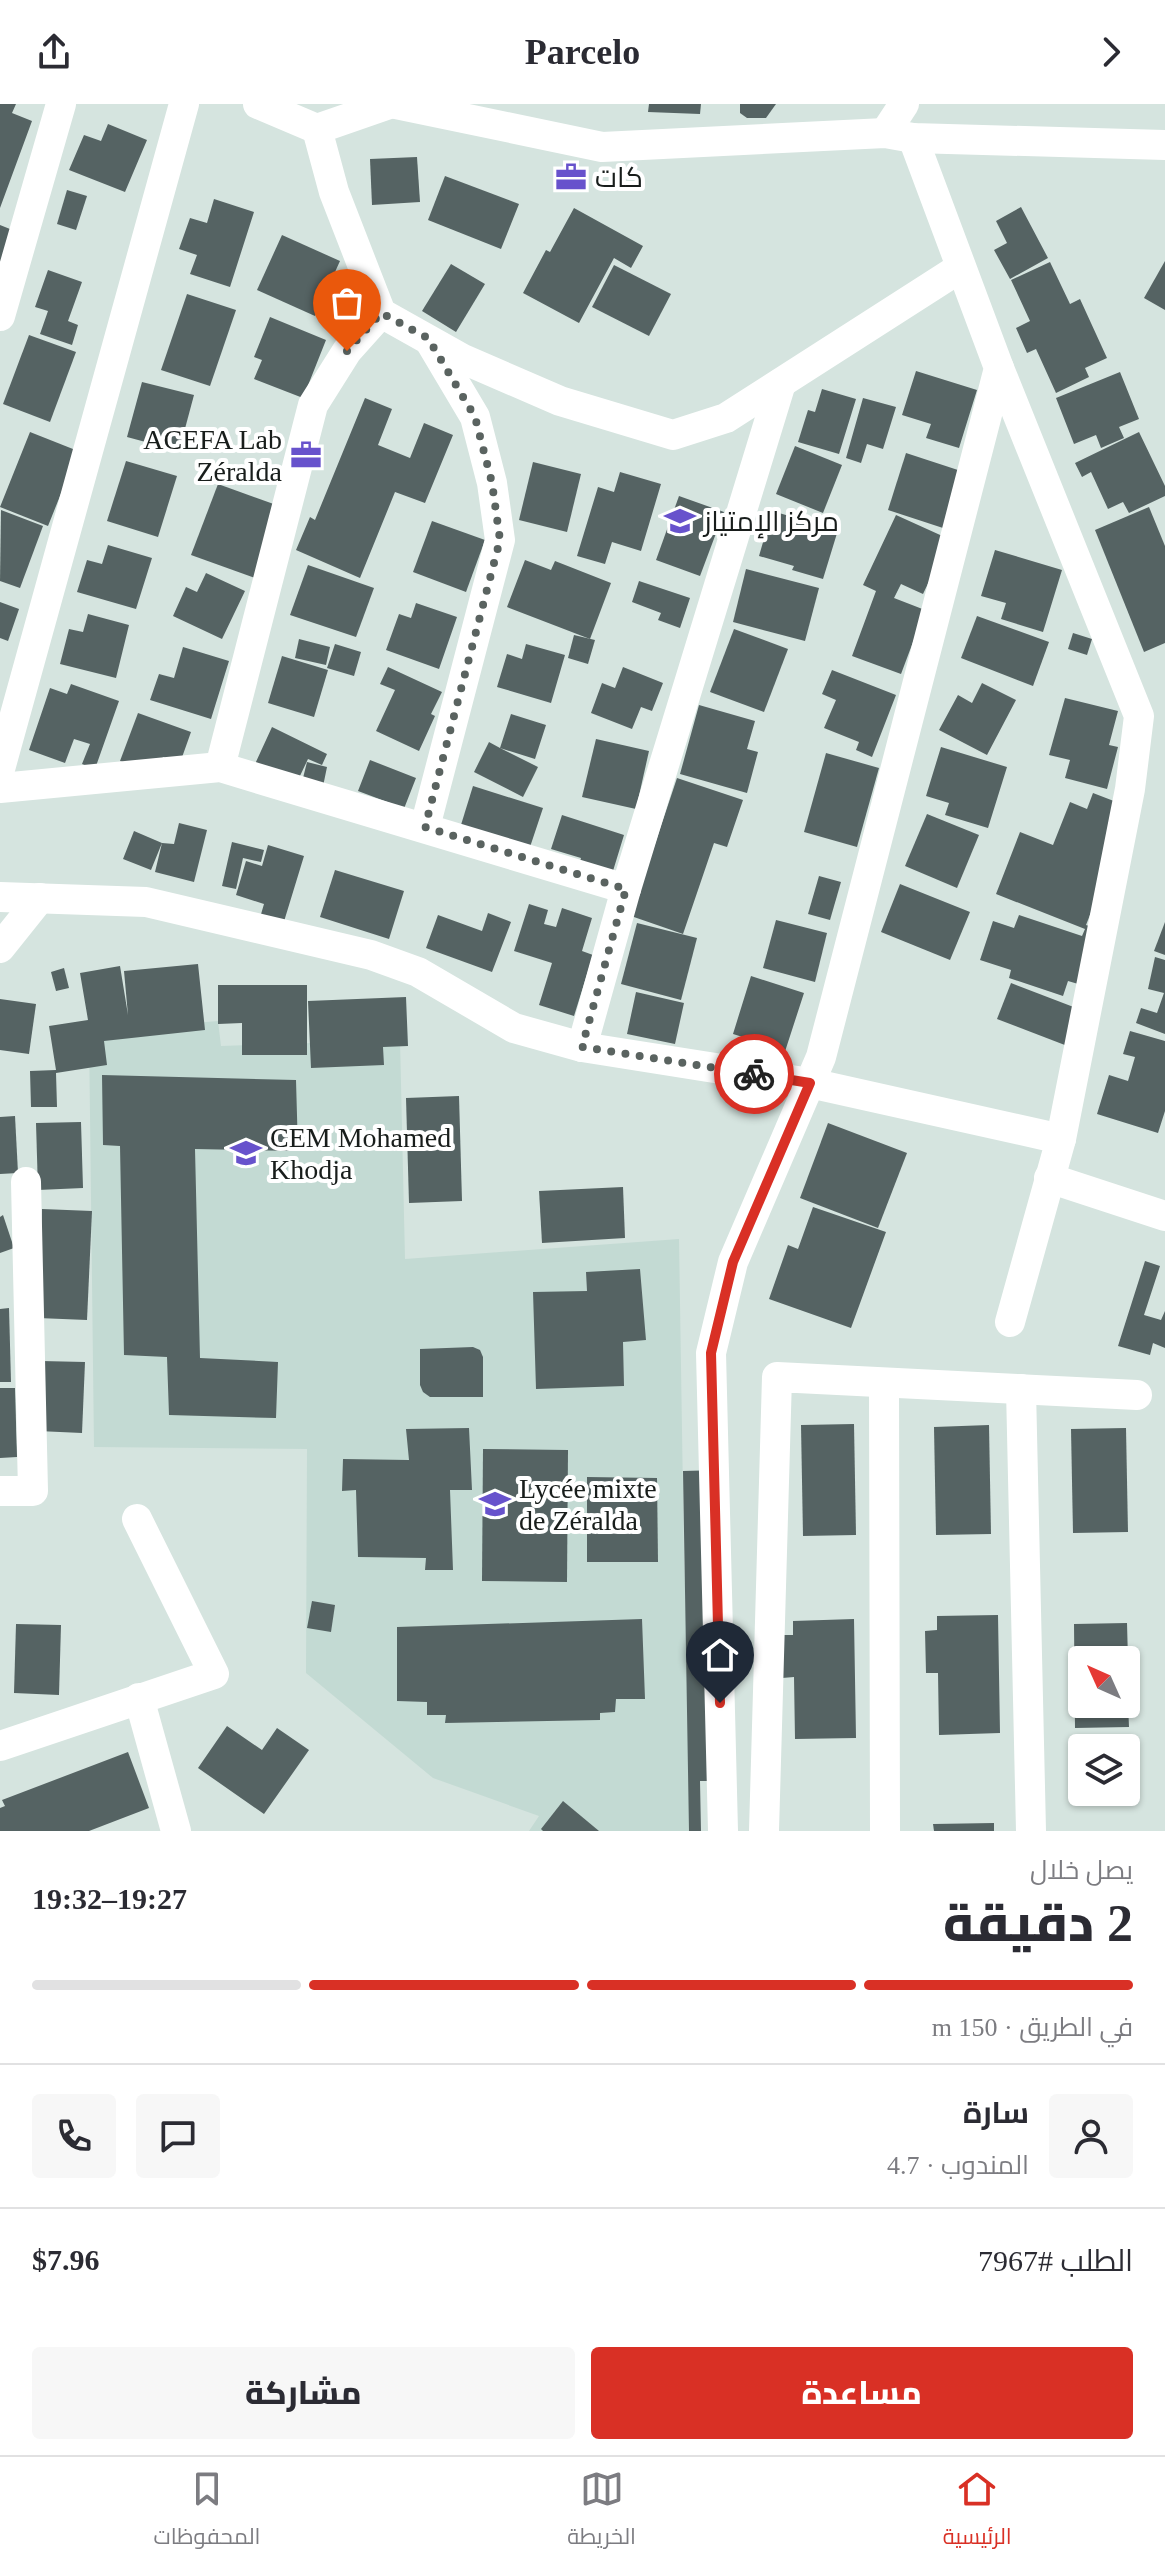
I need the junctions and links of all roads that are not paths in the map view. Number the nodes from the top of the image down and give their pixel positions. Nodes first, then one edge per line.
1 (61, 104) edge
2 (184, 104) edge
3 (258, 104) edge
4 (389, 104) edge
5 (396, 104) edge
6 (904, 104) edge
7 (508, 115) edge
8 (317, 129) junction
9 (899, 136) junction
10 (1165, 145) edge
11 (960, 268) junction
12 (381, 313) junction
13 (0, 316) edge
14 (428, 338) junction
15 (999, 368) junction
16 (781, 383) junction
17 (1152, 711) edge
18 (220, 767) junction
19 (0, 769) edge
20 (0, 788) edge
21 (425, 827) junction
22 (626, 889) junction
23 (0, 897) edge
24 (40, 898) junction
25 (0, 948) edge
26 (582, 1047) junction
27 (810, 1083) junction
28 (1061, 1139) junction
29 (1049, 1178) junction
30 (26, 1182) dead end
31 (1165, 1216) edge
32 (1010, 1322) dead end
33 (884, 1383) junction
34 (1021, 1389) junction
35 (1137, 1395) dead end
36 (0, 1491) edge
37 (137, 1519) dead end
38 (139, 1698) junction
39 (0, 1746) edge
40 (176, 1831) edge
41 (723, 1831) edge
42 (764, 1831) edge
43 (885, 1831) edge
44 (1031, 1831) edge

1 - 13 street
2 - 19 street
3 - 8 street
4 - 8 street
5 - 7 street
6 - 9 street
7 - 9 street
8 - 12 street
9 - 10 street
9 - 11 street
11 - 15 street
11 - 16 street
12 - 14 street
12 - 18 street
14 - 16 street
14 - 21 street
15 - 17 street
15 - 27 street
16 - 22 street
17 - 28 street
18 - 20 street
18 - 21 street
21 - 22 street
22 - 26 street
23 - 24 street
24 - 25 street
24 - 26 street
26 - 27 street
27 - 28 street
27 - 41 street
28 - 29 street
29 - 31 street
29 - 32 street
30 - 36 street
33 - 34 street
33 - 42 street
33 - 43 street
34 - 35 street
34 - 44 street
37 - 38 street
38 - 39 street
38 - 40 street

